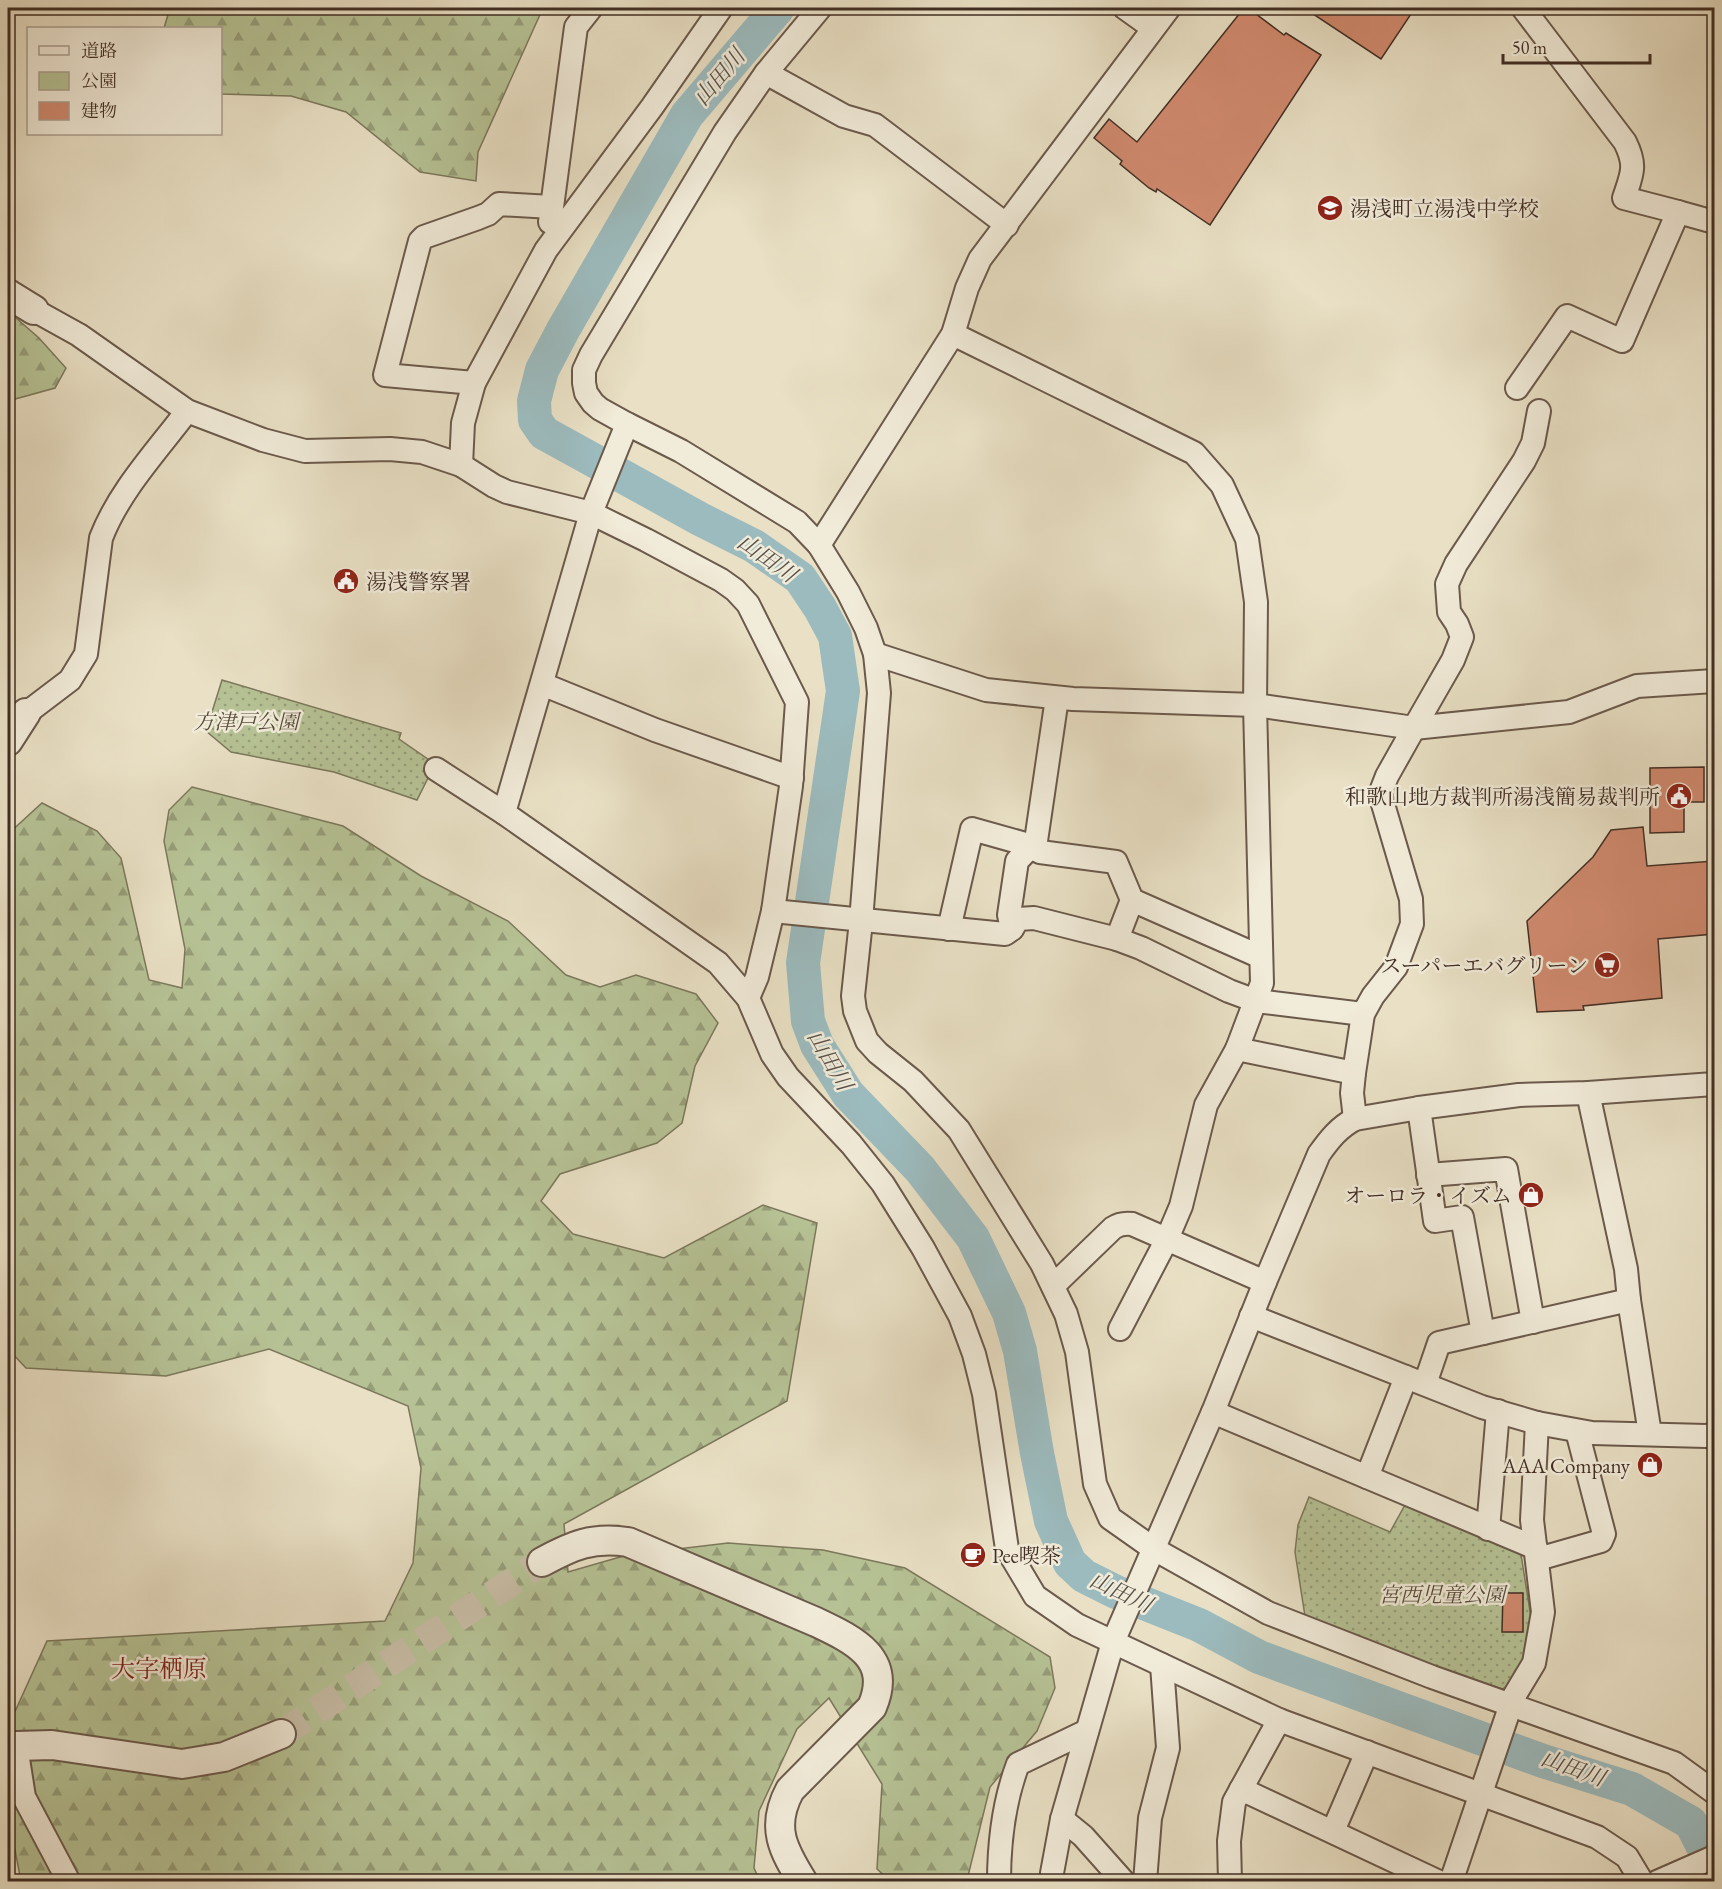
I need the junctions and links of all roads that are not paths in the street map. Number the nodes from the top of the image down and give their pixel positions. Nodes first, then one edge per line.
1 (591, 8) edge
2 (721, 8) edge
3 (820, 8) edge
4 (1125, 8) edge
5 (1169, 8) edge
6 (1523, 8) edge
7 (1153, 28) junction
8 (766, 73) junction
9 (552, 207) junction
10 (1678, 212) junction
11 (1714, 222) edge
12 (1007, 225) junction
13 (546, 250) junction
14 (8, 294) edge
15 (34, 310) joint
16 (953, 334) junction
17 (474, 383) junction
18 (1517, 388) dead end
19 (187, 411) junction
20 (1539, 411) dead end
21 (623, 433) junction
22 (461, 465) junction
23 (593, 506) junction
24 (819, 545) junction
25 (875, 654) junction
26 (1714, 681) edge
27 (542, 684) junction
28 (1057, 698) junction
29 (1255, 705) junction
30 (17, 720) edge
31 (1414, 728) junction
32 (8, 741) edge
33 (436, 769) dead end
34 (792, 778) junction
35 (504, 813) junction
36 (1031, 848) junction
37 (1132, 900) junction
38 (778, 912) junction
39 (857, 920) junction
40 (949, 929) junction
41 (1012, 929) junction
42 (1117, 939) junction
43 (1260, 957) junction
44 (748, 998) junction
45 (1256, 1001) junction
46 (1362, 1014) junction
47 (1237, 1049) junction
48 (1354, 1073) junction
49 (1714, 1084) edge
50 (1588, 1093) junction
51 (1419, 1108) junction
52 (1355, 1119) junction
53 (1428, 1175) junction
54 (1167, 1239) junction
55 (1265, 1282) junction
56 (1053, 1286) junction
57 (1629, 1300) junction
58 (1251, 1316) junction
59 (1533, 1322) junction
60 (1120, 1329) dead end
61 (1483, 1333) junction
62 (1415, 1381) junction
63 (1498, 1411) junction
64 (1213, 1412) junction
65 (1537, 1424) junction
66 (1577, 1431) junction
67 (1650, 1434) junction
68 (1714, 1435) edge
69 (1366, 1477) junction
70 (1488, 1529) junction
71 (1537, 1554) junction
72 (1151, 1555) junction
73 (542, 1562) tunnel mouth
74 (1117, 1633) junction
75 (1162, 1665) junction
76 (1509, 1708) junction
77 (1279, 1720) junction
78 (1087, 1731) junction
79 (280, 1734) tunnel mouth
80 (12, 1749) edge
81 (1367, 1752) junction
82 (1241, 1788) junction
83 (1482, 1788) junction
84 (1714, 1792) edge
85 (1062, 1819) junction
86 (1333, 1831) junction
87 (1714, 1857) edge
88 (1663, 1879) edge
89 (69, 1881) edge
90 (803, 1881) edge
91 (999, 1881) edge
92 (1052, 1881) edge
93 (1124, 1881) edge
94 (1145, 1881) edge
95 (1230, 1881) edge
96 (1439, 1881) edge
97 (1451, 1881) edge
98 (1642, 1881) edge

1 - 9 street
2 - 13 street
3 - 8 street
4 - 7 street
5 - 7 street
6 - 10 street
7 - 12 street
8 - 12 street
8 - 21 street
9 - 13 street
9 - 17 street
10 - 11 street
10 - 18 street
12 - 16 street
13 - 17 street
14 - 15 street
15 - 19 street
16 - 24 street
16 - 29 street
17 - 22 street
19 - 22 street
19 - 30 street
20 - 31 street
21 - 23 street
21 - 24 street
22 - 23 street
23 - 27 street
23 - 34 street
24 - 25 street
25 - 28 street
25 - 39 street
26 - 31 street
27 - 34 street
27 - 35 street
28 - 29 street
28 - 36 street
29 - 31 street
29 - 43 street
30 - 32 street
31 - 46 street
33 - 35 street
34 - 38 street
35 - 44 street
36 - 37 street
36 - 40 street
36 - 41 street
37 - 42 street
37 - 43 street
38 - 39 street
38 - 44 street
39 - 40 street
39 - 56 street
40 - 41 street
41 - 42 street
42 - 45 street
43 - 45 street
44 - 74 street
45 - 46 street
45 - 47 street
46 - 48 street
47 - 48 street
47 - 54 street
48 - 52 street
49 - 50 street
50 - 51 street
50 - 57 street
51 - 52 street
51 - 53 street
52 - 55 street
53 - 59 street
53 - 61 street
54 - 55 street
54 - 56 street
54 - 60 street
55 - 58 street
56 - 72 street
57 - 59 street
57 - 67 street
58 - 62 street
58 - 64 street
59 - 61 street
61 - 62 street
62 - 63 street
62 - 69 street
63 - 65 street
63 - 70 street
64 - 69 street
64 - 72 street
65 - 66 street
65 - 71 street
66 - 67 street
66 - 71 street
67 - 68 street
69 - 70 street
70 - 71 street
71 - 76 street
72 - 74 street
72 - 76 street
73 - 90 street
74 - 75 street
74 - 78 street
75 - 77 street
75 - 94 street
76 - 83 street
76 - 84 street
77 - 81 street
77 - 82 street
78 - 85 street
78 - 91 street
79 - 80 street
80 - 89 street
81 - 83 street
81 - 86 street
82 - 86 street
82 - 95 street
83 - 97 street
83 - 98 street
85 - 92 street
85 - 93 street
86 - 96 street
87 - 88 street

